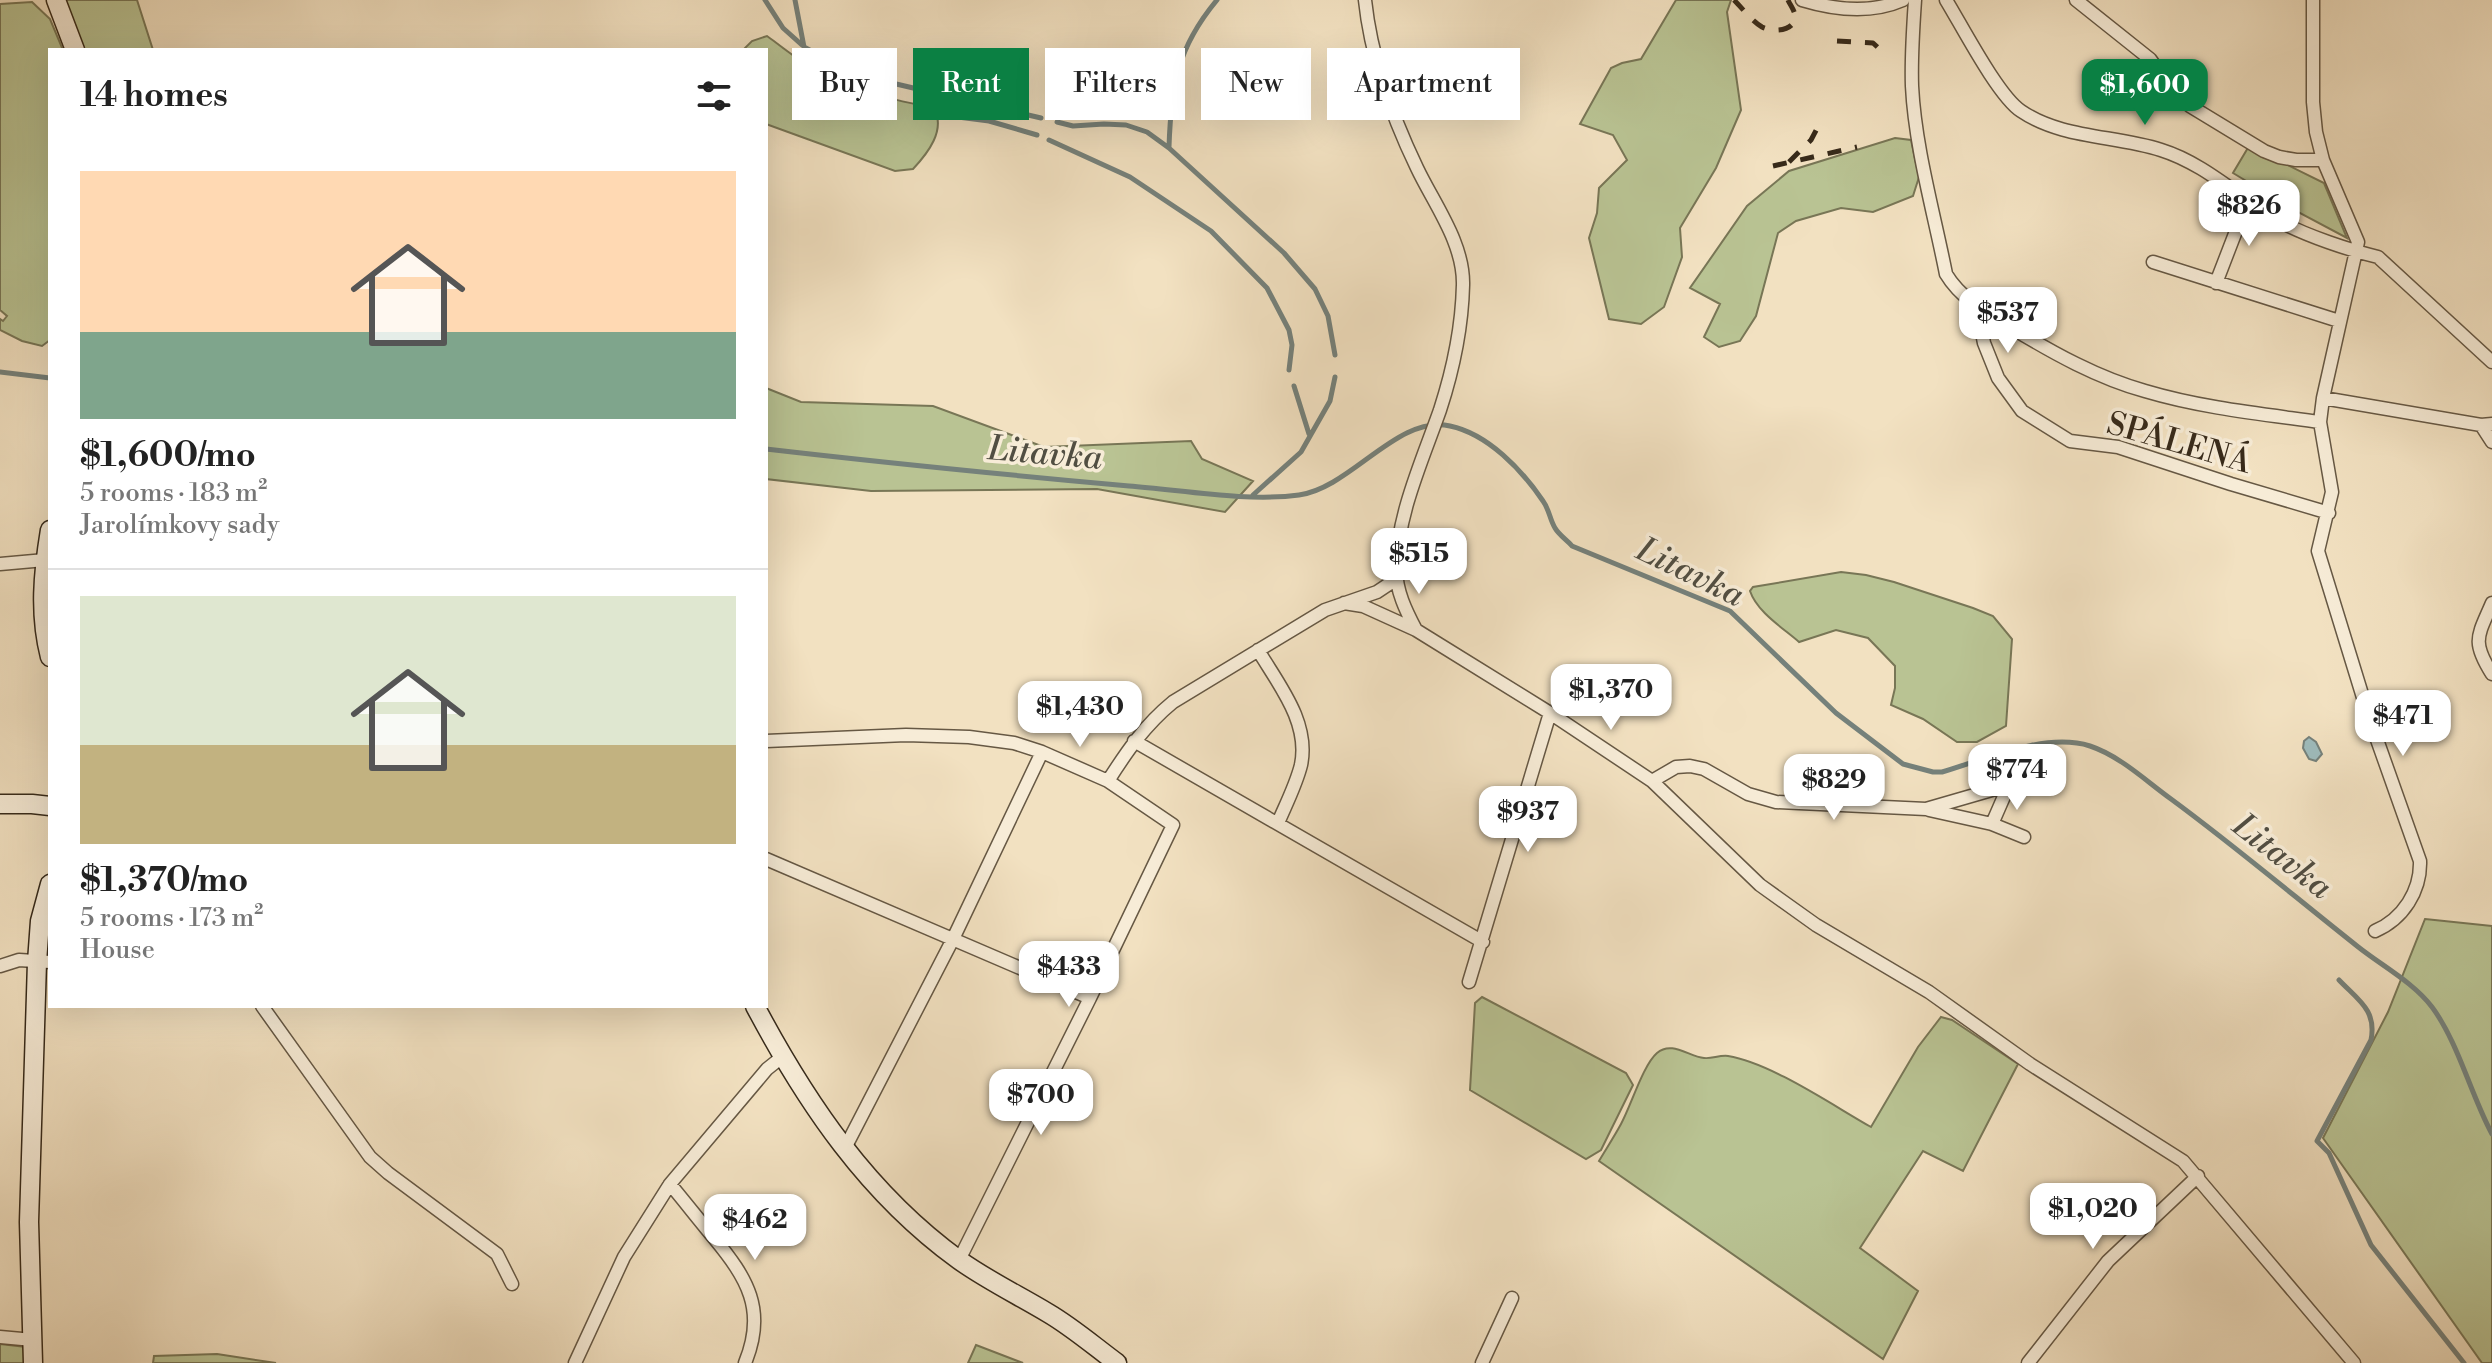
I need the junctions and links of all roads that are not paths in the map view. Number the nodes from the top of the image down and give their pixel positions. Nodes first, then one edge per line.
1 (56, 0) edge
2 (1365, 0) edge
3 (1802, 0) edge
4 (1903, 0) edge
5 (1915, 0) edge
6 (1946, 0) edge
7 (2076, 0) edge
8 (2313, 0) edge
9 (74, 48) edge
10 (2323, 160) junction
11 (2248, 200) junction
12 (2358, 252) junction
13 (2153, 262) dead end
14 (2216, 283) junction
15 (1977, 307) junction
16 (2339, 321) junction
17 (2492, 362) edge
18 (2323, 398) junction
19 (2320, 422) junction
20 (2487, 425) edge
21 (2492, 442) edge
22 (2329, 513) junction
23 (48, 542) edge
24 (45, 560) junction
25 (0, 564) edge
26 (1396, 570) junction
27 (1344, 603) junction
28 (2492, 603) edge
29 (1416, 630) junction
30 (48, 648) edge
31 (1258, 650) junction
32 (2492, 674) edge
33 (1550, 713) junction
34 (768, 741) edge
35 (1134, 741) junction
36 (1042, 752) junction
37 (2014, 766) dead end
38 (1108, 781) junction
39 (1652, 781) junction
40 (2009, 785) junction
41 (0, 804) edge
42 (48, 806) edge
43 (1926, 809) junction
44 (1278, 823) junction
45 (1992, 824) junction
46 (2024, 837) dead end
47 (768, 860) edge
48 (48, 891) edge
49 (2375, 931) dead end
50 (953, 939) junction
51 (1483, 942) junction
52 (44, 962) edge
53 (0, 966) edge
54 (1469, 982) dead end
55 (1090, 998) junction
56 (263, 1008) edge
57 (756, 1008) edge
58 (782, 1057) junction
59 (844, 1150) junction
60 (2198, 1176) junction
61 (670, 1184) junction
62 (959, 1260) junction
63 (512, 1284) dead end
64 (1512, 1298) dead end
65 (0, 1337) edge
66 (33, 1340) junction
67 (33, 1363) edge
68 (575, 1363) edge
69 (745, 1363) edge
70 (1117, 1363) edge
71 (1482, 1363) edge
72 (2028, 1363) edge
73 (2354, 1363) edge

1 - 9 street
2 - 26 street
3 - 4 street
5 - 15 street
6 - 11 street
7 - 10 street
8 - 10 street
10 - 12 street
11 - 12 street
11 - 14 street
12 - 16 street
12 - 17 street
13 - 14 street
14 - 16 street
15 - 19 street
15 - 22 street, SPÁLENÁ
16 - 18 street
18 - 19 street
18 - 20 street
19 - 22 street
20 - 21 street
22 - 49 street
23 - 24 street
24 - 25 street
24 - 30 street
26 - 27 street
26 - 29 street
27 - 29 street
27 - 31 street
28 - 32 street
29 - 33 street
31 - 35 street
31 - 44 street
33 - 39 street
33 - 51 street
34 - 36 street
35 - 38 street
35 - 44 street
36 - 38 street
36 - 50 street
37 - 40 street
38 - 55 street
39 - 43 street
39 - 60 street
40 - 43 street
40 - 45 street
41 - 42 street
43 - 45 street
44 - 51 street
45 - 46 street
47 - 50 street
48 - 52 street
50 - 55 street
50 - 59 street
51 - 54 street
52 - 53 street
52 - 66 street
55 - 62 street
56 - 63 street
57 - 58 street
58 - 59 street
58 - 61 street
59 - 62 street
60 - 72 street
60 - 73 street
61 - 68 street
61 - 69 street
62 - 70 street
64 - 71 street
65 - 66 street
66 - 67 street

